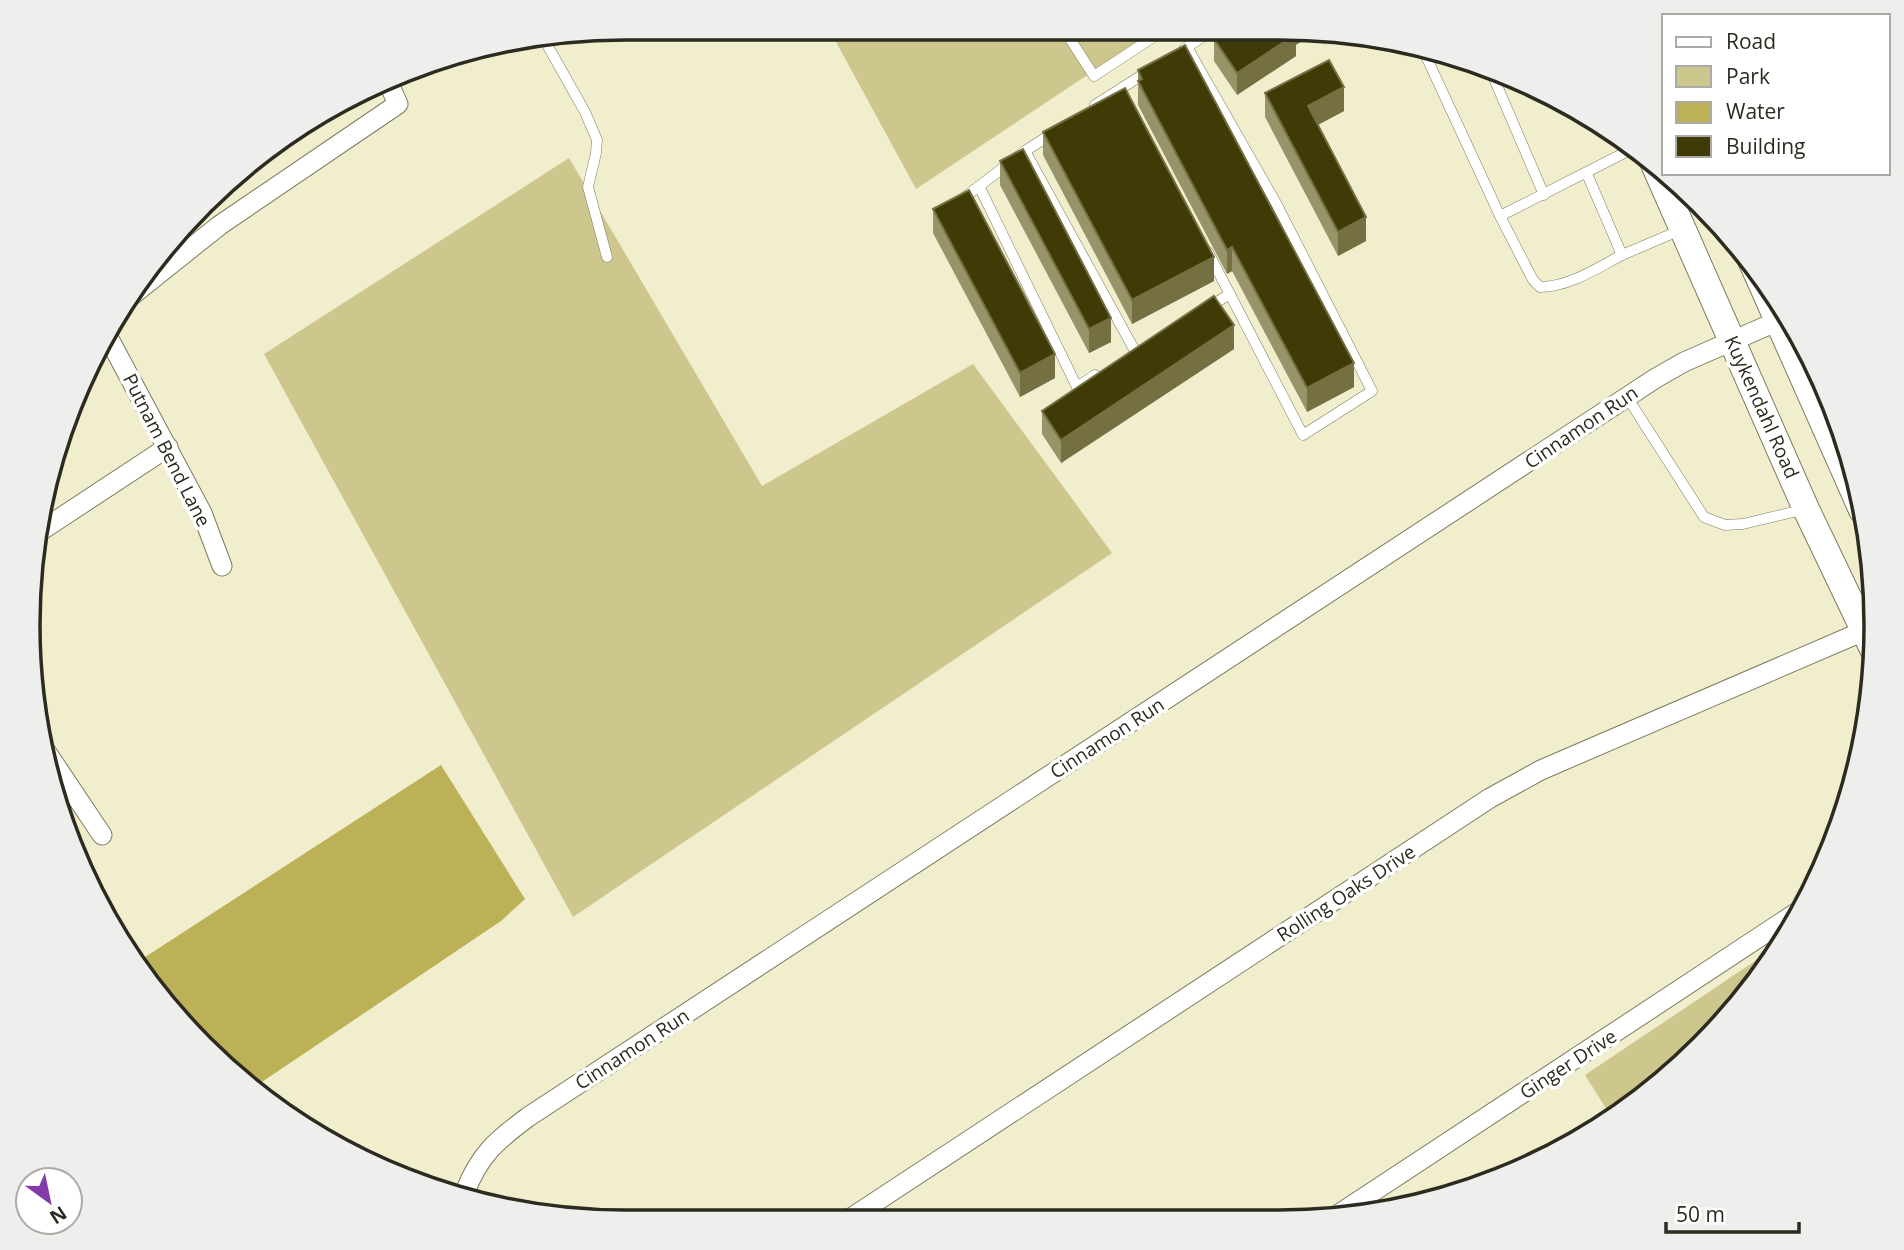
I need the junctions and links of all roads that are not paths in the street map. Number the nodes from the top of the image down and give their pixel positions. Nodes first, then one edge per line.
1 (1071, 40) edge
2 (1149, 40) edge
3 (1198, 40) edge
4 (547, 45) edge
5 (1187, 47) junction
6 (1176, 54) edge
7 (1427, 59) edge
8 (1154, 68) edge
9 (1495, 82) edge
10 (391, 89) edge
11 (1121, 89) junction
12 (1127, 101) edge
13 (1089, 110) edge
14 (1067, 123) edge
15 (1025, 151) junction
16 (1624, 153) edge
17 (1587, 174) junction
18 (1663, 183) edge
19 (979, 186) junction
20 (1544, 195) junction
21 (950, 208) edge
22 (1500, 216) junction
23 (1684, 229) junction
24 (1205, 245) edge
25 (1622, 255) junction
26 (607, 257) dead end
27 (156, 276) edge
28 (1230, 293) junction
29 (1195, 315) edge
30 (1778, 321) edge
31 (1779, 323) edge
32 (1734, 342) junction
33 (1147, 344) edge
34 (112, 345) edge
35 (1136, 351) junction
36 (1124, 358) edge
37 (1100, 373) edge
38 (1627, 397) junction
39 (168, 447) junction
40 (1840, 460) edge
41 (1806, 509) junction
42 (49, 526) edge
43 (222, 566) dead end
44 (1864, 624) edge
45 (1863, 639) edge
46 (58, 769) edge
47 (102, 835) dead end
48 (1782, 922) edge
49 (467, 1188) edge
50 (1352, 1205) edge
51 (863, 1210) edge

1 - 2 lane
3 - 5 lane
4 - 26 lane
5 - 6 lane
5 - 28 lane
7 - 22 lane
8 - 11 lane
9 - 20 lane
10 - 27 street
11 - 12 lane
11 - 13 lane
14 - 15 lane
15 - 19 lane
15 - 35 lane
16 - 17 lane
17 - 20 lane
17 - 25 lane
18 - 23 main road, Kuykendahl Road
19 - 21 lane
19 - 37 lane
20 - 22 lane
22 - 25 lane
23 - 25 lane
23 - 32 main road, Kuykendahl Road
24 - 28 lane
28 - 29 lane
30 - 32 street, Cinnamon Run
31 - 40 main road
32 - 38 street, Cinnamon Run
32 - 41 main road, Kuykendahl Road
33 - 35 lane
34 - 39 street, Putnam Bend Lane
35 - 36 lane
38 - 41 lane
38 - 49 street, Cinnamon Run
39 - 42 street
39 - 43 street, Putnam Bend Lane
41 - 44 main road, Kuykendahl Road
45 - 51 street, Rolling Oaks Drive
46 - 47 street
48 - 50 street, Ginger Drive

